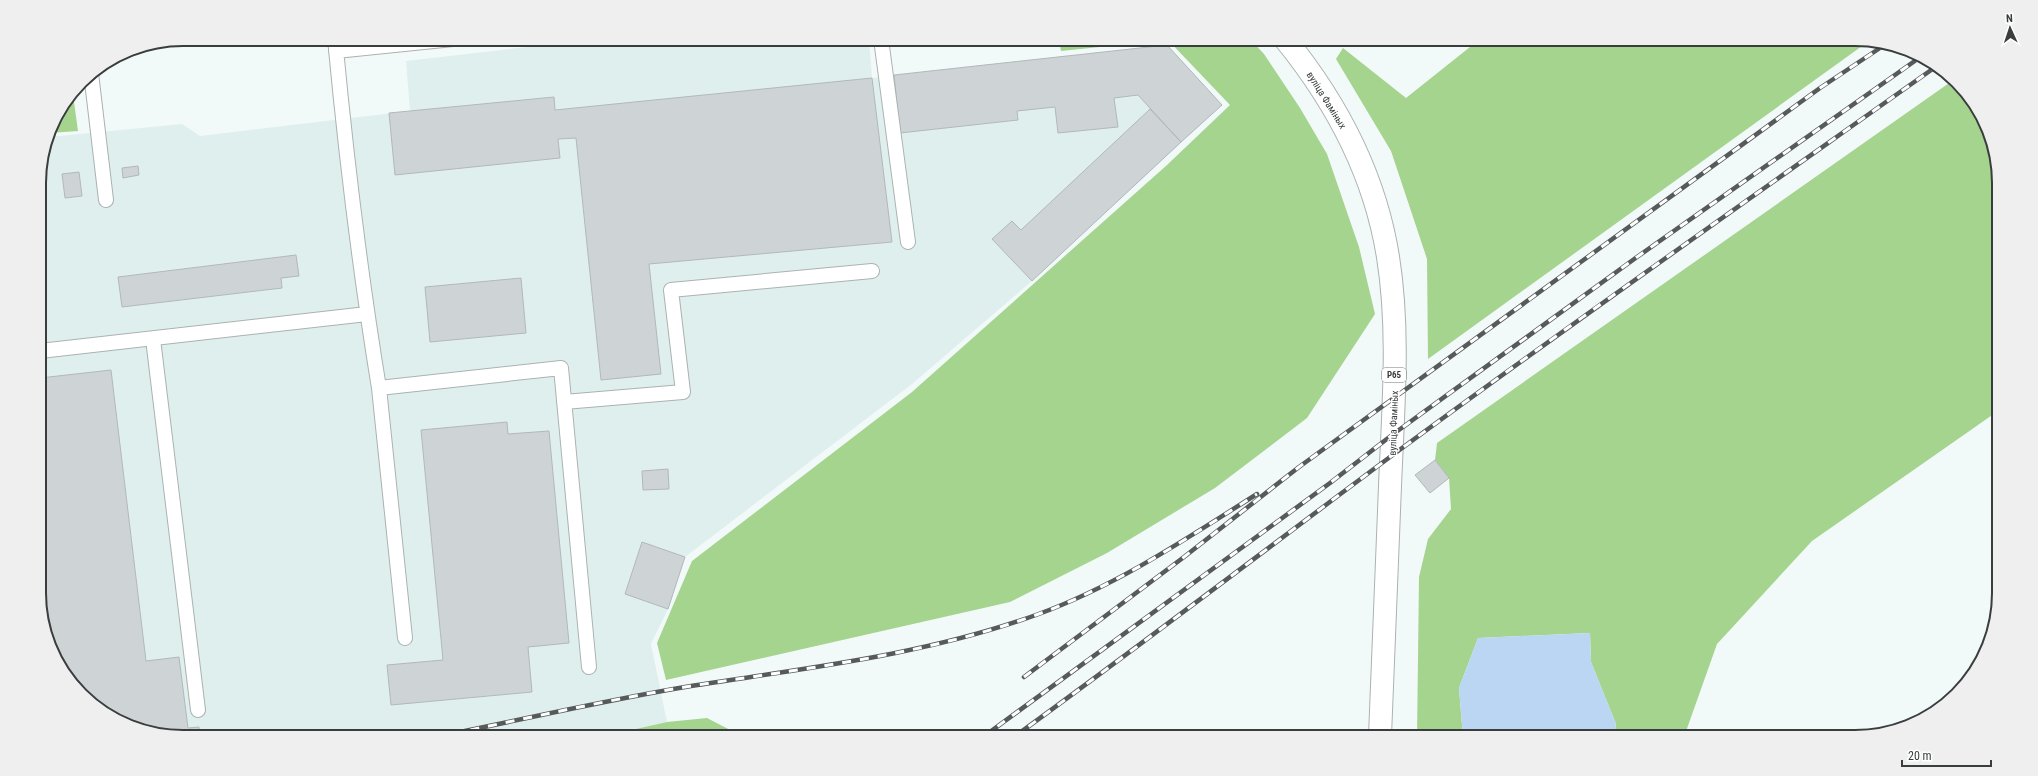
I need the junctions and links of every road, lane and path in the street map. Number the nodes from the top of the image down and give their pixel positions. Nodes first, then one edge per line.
1 (336, 46) edge
2 (885, 46) edge
3 (1291, 46) edge
4 (92, 81) edge
5 (106, 200) dead end
6 (908, 242) dead end
7 (872, 270) dead end
8 (367, 314) junction
9 (153, 339) junction
10 (46, 350) edge
11 (379, 388) junction
12 (564, 402) junction
13 (406, 638) dead end
14 (589, 667) dead end
15 (198, 710) dead end
16 (1380, 730) edge

1 - 8 lane
2 - 6 lane
3 - 16 main road, вуліца Фаміных / Р65
4 - 5 lane
7 - 12 lane
8 - 9 lane
8 - 11 lane
9 - 10 lane
9 - 15 lane
11 - 12 lane
11 - 13 lane
12 - 14 lane

